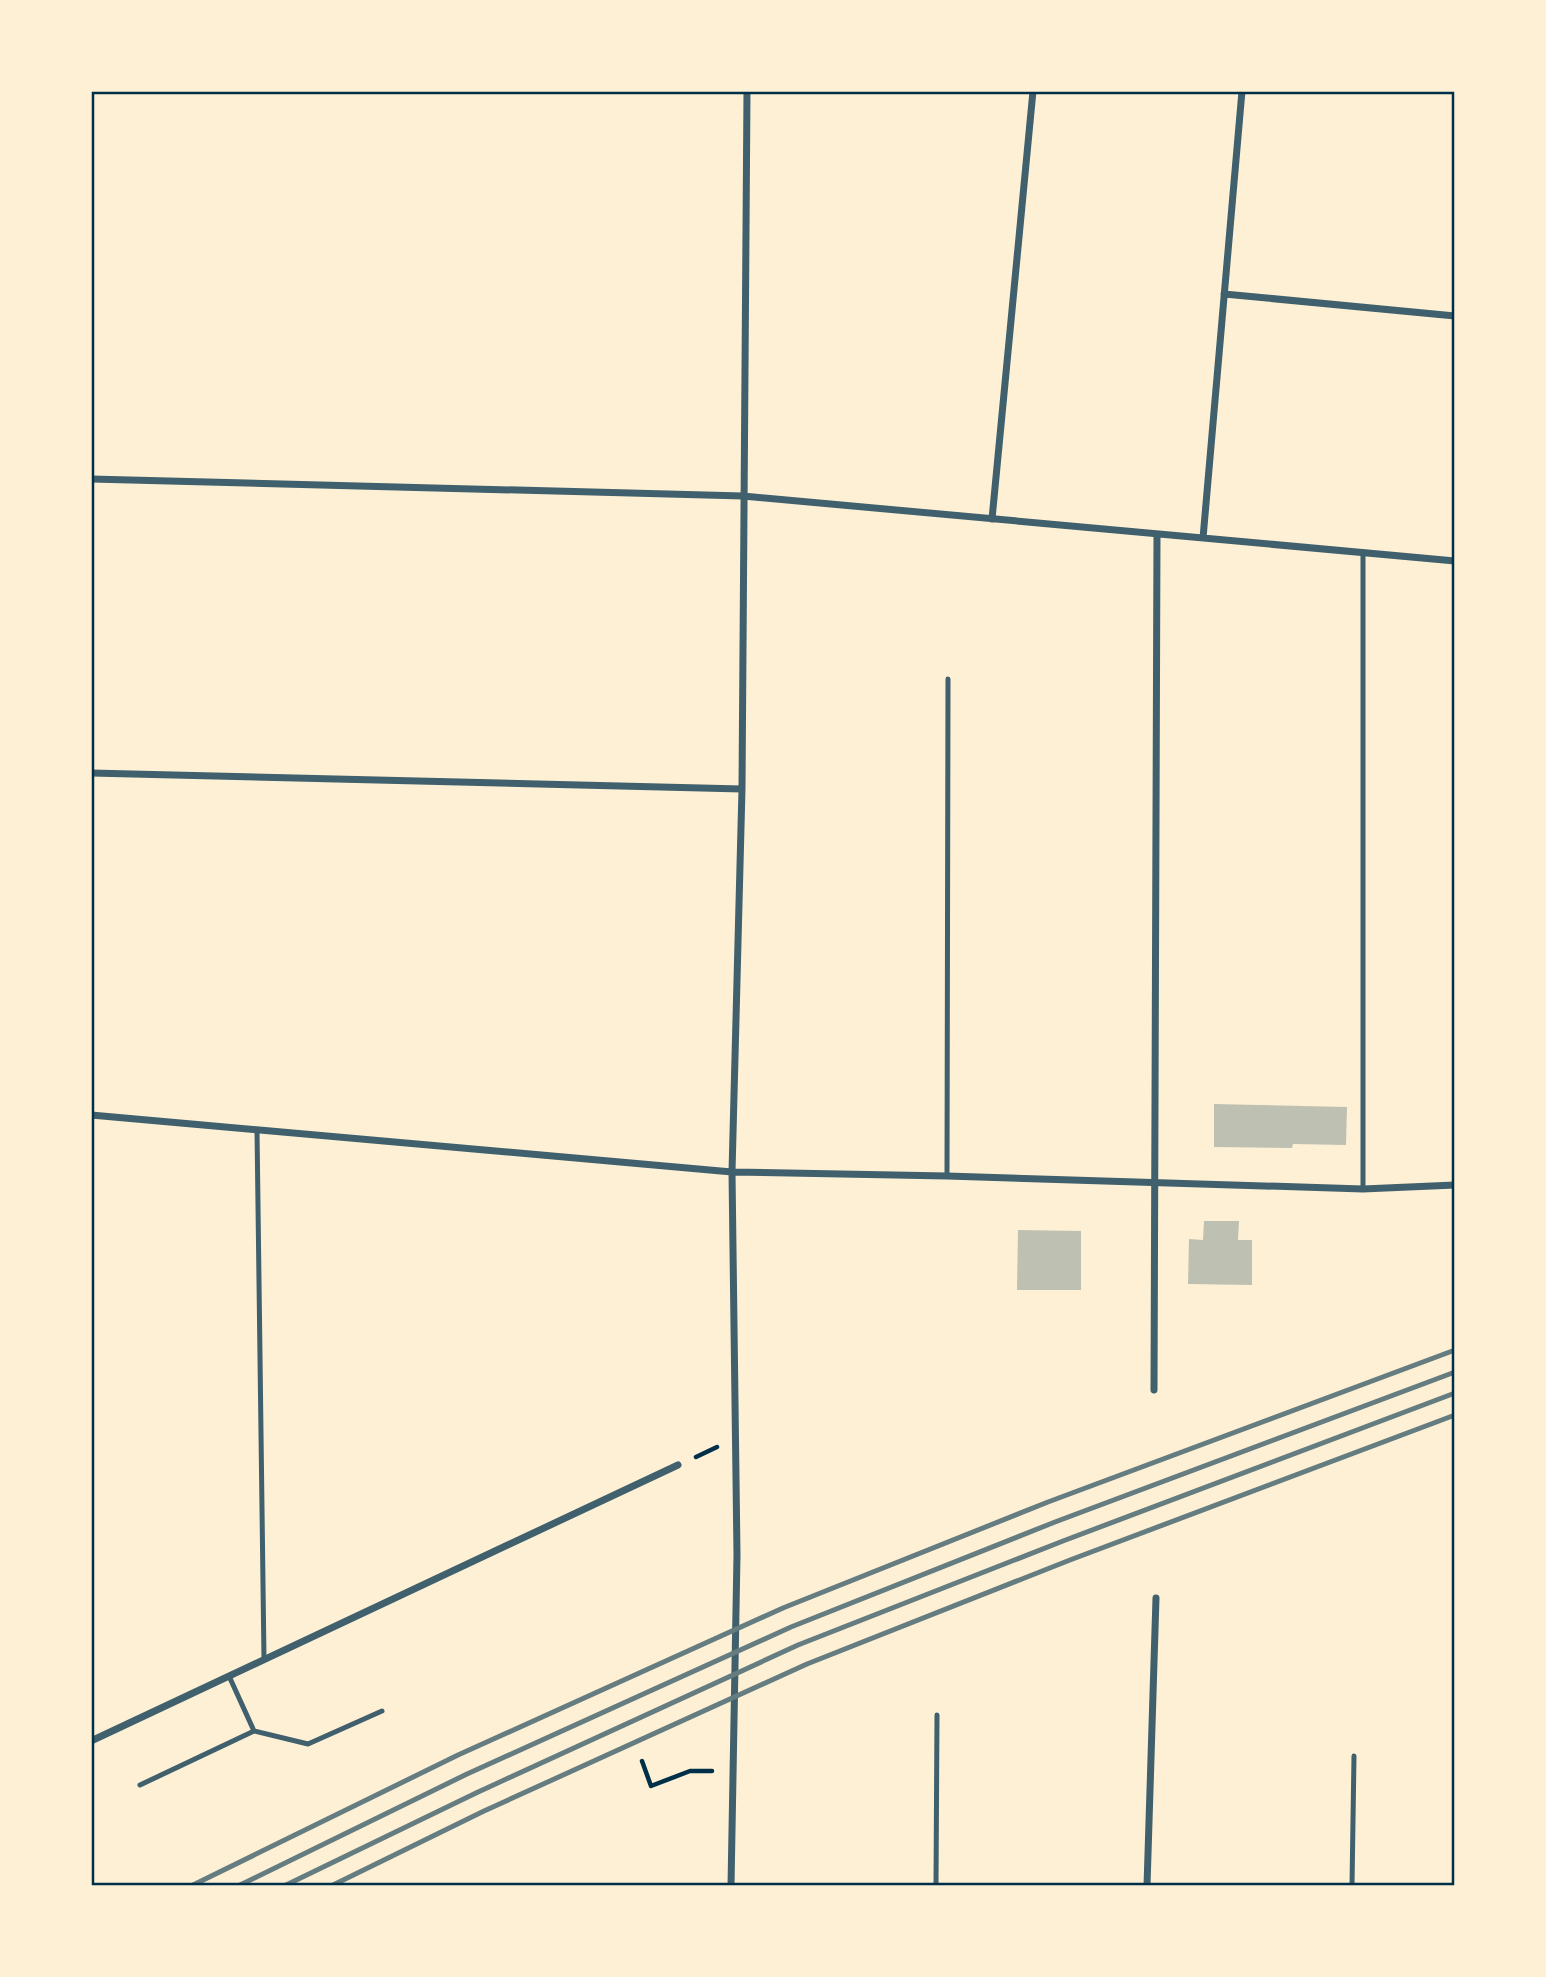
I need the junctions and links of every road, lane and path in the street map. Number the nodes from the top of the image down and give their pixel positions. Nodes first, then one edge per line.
1 (747, 91) edge
2 (1033, 91) edge
3 (1242, 91) edge
4 (1224, 294) junction
5 (1455, 316) edge
6 (91, 479) edge
7 (743, 496) junction
8 (992, 519) junction
9 (1157, 534) junction
10 (1203, 538) junction
11 (1363, 552) junction
12 (1455, 561) edge
13 (948, 679) dead end
14 (91, 773) edge
15 (742, 789) junction
16 (91, 1115) edge
17 (257, 1129) junction
18 (732, 1172) junction
19 (947, 1176) junction
20 (1156, 1182) junction
21 (1455, 1185) edge
22 (1363, 1189) junction
23 (1154, 1390) dead end
24 (737, 1438) junction
25 (678, 1465) joint
26 (1156, 1598) dead end
27 (264, 1660) junction
28 (229, 1676) junction
29 (382, 1711) dead end
30 (937, 1715) dead end
31 (254, 1731) junction
32 (91, 1741) edge
33 (1354, 1756) dead end
34 (642, 1761) dead end
35 (701, 1771) dead end
36 (140, 1785) dead end
37 (731, 1886) edge
38 (936, 1886) edge
39 (1147, 1886) edge
40 (1352, 1886) edge

1 - 7 street
2 - 8 street
3 - 4 street
4 - 5 street
4 - 10 street
6 - 7 street
7 - 8 street
7 - 15 street
8 - 9 street
9 - 10 street
9 - 20 street
10 - 11 street
11 - 12 street
11 - 22 lane
13 - 19 lane
14 - 15 street
15 - 18 street
16 - 17 street
17 - 18 street
17 - 27 lane
18 - 19 street
18 - 24 street
19 - 20 street
20 - 22 street
20 - 23 street
21 - 22 street
24 - 25 path
24 - 37 street
25 - 27 street
26 - 39 street
27 - 28 street
28 - 31 lane
28 - 32 street
29 - 31 lane
30 - 38 lane
31 - 36 lane
33 - 40 lane
34 - 35 path

